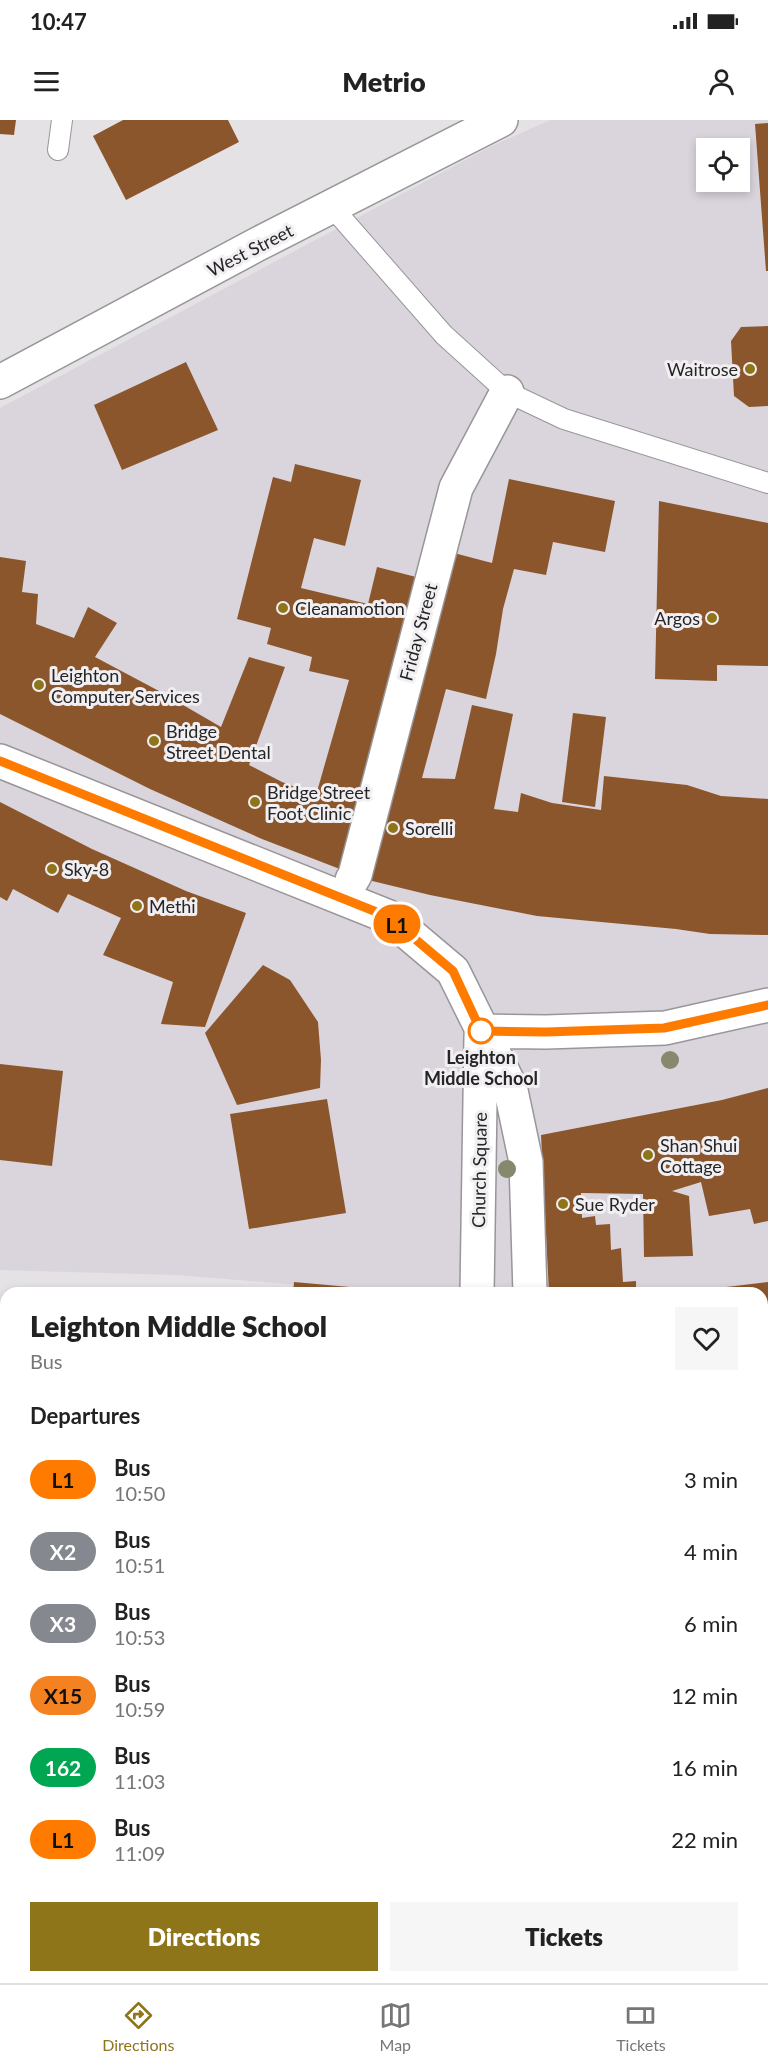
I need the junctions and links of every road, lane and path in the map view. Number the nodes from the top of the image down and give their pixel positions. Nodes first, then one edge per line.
1 (62, 120) edge
2 (501, 120) edge
3 (58, 150) dead end
4 (332, 207) junction
5 (0, 382) edge
6 (507, 392) junction
7 (768, 483) edge
8 (0, 761) edge
9 (352, 880) dead end
10 (768, 1005) edge
11 (481, 1031) junction
12 (477, 1287) edge
13 (530, 1287) edge

1 - 3 lane
2 - 4 street, West Street
4 - 5 street, West Street
4 - 6 lane
6 - 7 lane
6 - 9 street, Friday Street
8 - 11 street
10 - 11 street
11 - 12 street, Church Square
11 - 13 street, Church Square

